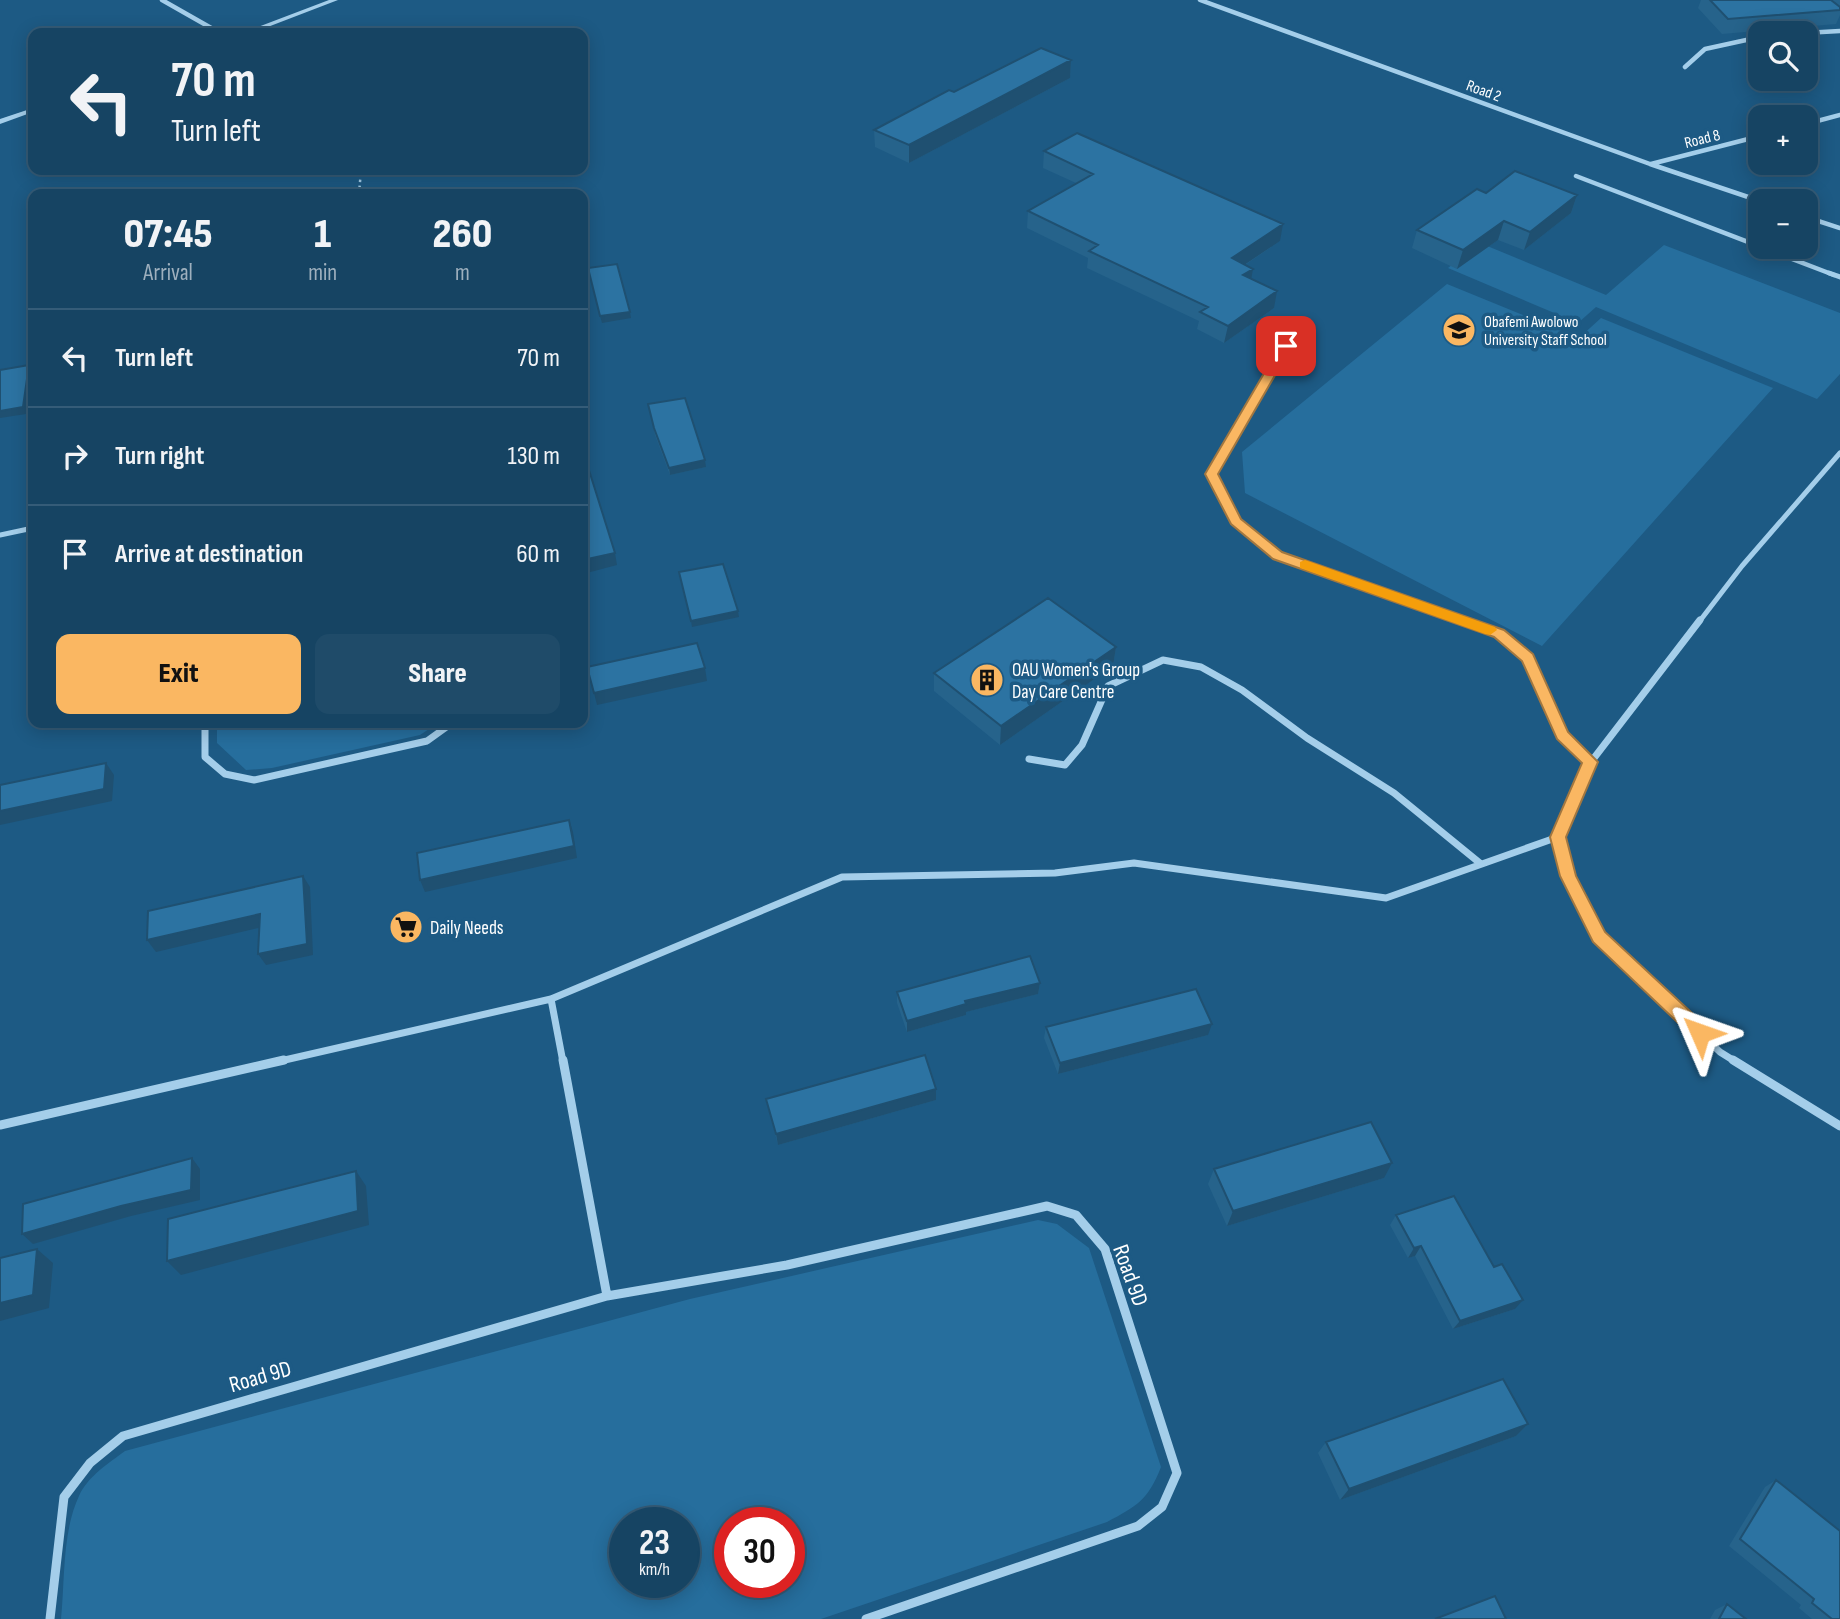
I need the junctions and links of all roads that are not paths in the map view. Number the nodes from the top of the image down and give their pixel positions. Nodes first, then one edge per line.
1 (162, 0) edge
2 (335, 0) edge
3 (1200, 0) edge
4 (211, 28) edge
5 (259, 28) edge
6 (1840, 31) edge
7 (1818, 32) edge
8 (1748, 40) edge
9 (1685, 67) dead end
10 (28, 112) edge
11 (1840, 115) edge
12 (1818, 121) edge
13 (0, 122) edge
14 (1748, 139) edge
15 (1650, 164) junction
16 (1576, 176) dead end
17 (1748, 197) edge
18 (1818, 221) edge
19 (1840, 228) edge
20 (1840, 278) edge
21 (1299, 324) dead end
22 (1840, 453) edge
23 (28, 529) edge
24 (0, 535) edge
25 (205, 728) edge
26 (445, 728) edge
27 (1029, 759) dead end
28 (1591, 762) junction
29 (1558, 837) junction
30 (1481, 864) junction
31 (551, 999) junction
32 (0, 1125) edge
33 (1840, 1126) edge
34 (607, 1296) junction
35 (50, 1619) edge
36 (866, 1619) edge

1 - 4 street
2 - 5 street
3 - 15 street, Road 2
6 - 7 street
8 - 9 street
10 - 13 street
11 - 12 street
14 - 15 street, Road 8
15 - 17 street, Road 2
16 - 20 street
18 - 19 street
21 - 28 street
22 - 28 street
23 - 24 street
25 - 26 street
27 - 30 street
28 - 29 street
29 - 30 street
29 - 33 street
30 - 31 street
31 - 32 street
31 - 34 street
34 - 35 street, Road 9D
34 - 36 street, Road 9D

